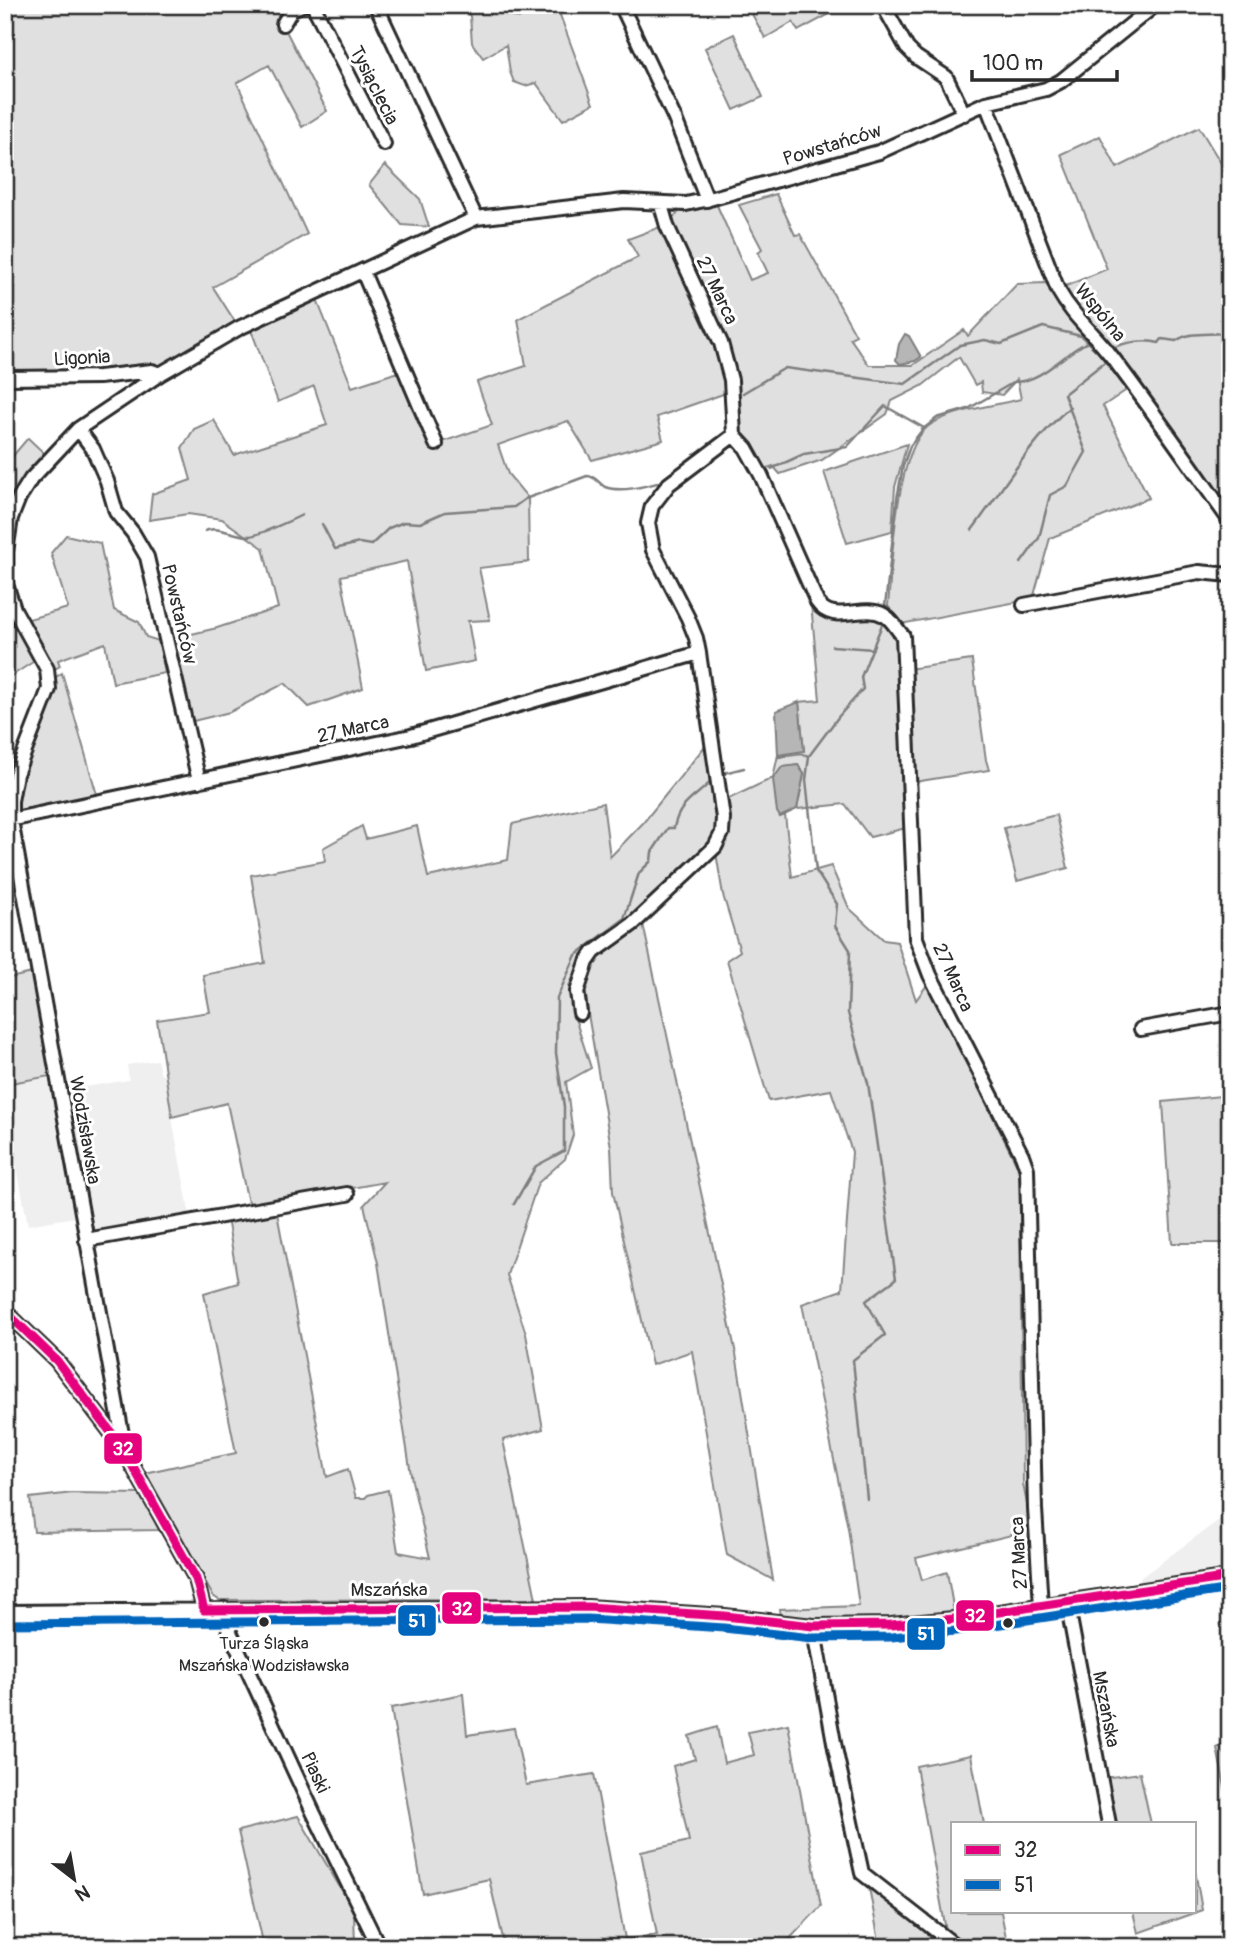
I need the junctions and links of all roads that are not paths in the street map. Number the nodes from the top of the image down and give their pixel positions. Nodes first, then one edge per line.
1 (302, 5) edge
2 (313, 5) edge
3 (376, 5) edge
4 (883, 5) edge
5 (1155, 5) edge
6 (621, 6) edge
7 (283, 24) dead end
8 (986, 103) junction
9 (964, 114) junction
10 (384, 144) dead end
11 (707, 200) junction
12 (661, 205) junction
13 (476, 218) junction
14 (363, 272) junction
15 (160, 374) junction
16 (5, 378) edge
17 (78, 429) junction
18 (734, 435) junction
19 (436, 444) dead end
20 (1230, 521) edge
21 (1230, 575) edge
22 (1024, 605) dead end
23 (699, 653) junction
24 (199, 781) junction
25 (8, 820) edge
26 (580, 1013) dead end
27 (1230, 1013) edge
28 (1141, 1029) dead end
29 (347, 1194) dead end
30 (86, 1240) junction
31 (5, 1311) edge
32 (122, 1447) junction
33 (1230, 1577) edge
34 (1067, 1602) junction
35 (1041, 1606) junction
36 (224, 1609) junction
37 (204, 1610) junction
38 (5, 1612) edge
39 (813, 1626) junction
40 (1109, 1822) edge
41 (379, 1947) edge
42 (957, 1947) edge

1 - 7 street
2 - 10 street, Tysiąclecia
3 - 13 street, Tysiąclecia
4 - 9 street
5 - 8 street, Powstańców
6 - 11 street
8 - 9 street, Powstańców
8 - 20 street, Wspólna
9 - 11 street, Powstańców
11 - 12 street, Powstańców
12 - 13 street, Powstańców
12 - 18 street, 27 Marca
13 - 14 street, Powstańców
14 - 15 street, Powstańców
14 - 19 street
15 - 16 street, Ligonia
15 - 17 street, Powstańców
17 - 24 street, Powstańców
17 - 25 street, Powstańców
18 - 23 street
18 - 35 street, 27 Marca
21 - 22 street
23 - 24 street, 27 Marca
23 - 26 street
24 - 25 street, 27 Marca
25 - 30 street, Wodzisławska
27 - 28 street
29 - 30 street
30 - 32 street, Wodzisławska
31 - 32 street, Wodzisławska
32 - 37 street, Wodzisławska
33 - 34 street, Mszańska
34 - 35 street, Mszańska
34 - 40 street, Mszańska
35 - 39 street, Mszańska
36 - 37 street, Mszańska
36 - 39 street, Mszańska
36 - 41 street, Piaski
37 - 38 street, Mszańska
39 - 42 street

